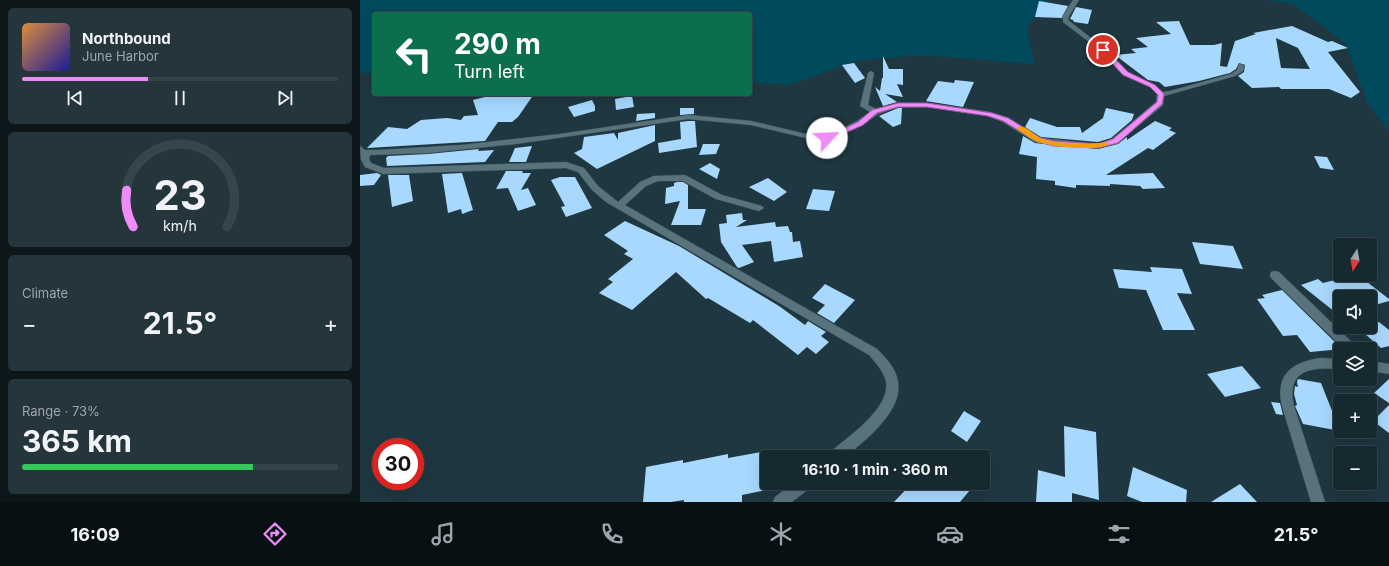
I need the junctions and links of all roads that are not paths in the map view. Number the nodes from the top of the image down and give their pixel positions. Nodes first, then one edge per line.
1 (1076, 0) edge
2 (1241, 65) dead end
3 (871, 73) dead end
4 (1161, 94) junction
5 (875, 112) junction
6 (361, 150) edge
7 (619, 206) junction
8 (759, 208) dead end
9 (1275, 275) dead end
10 (1345, 342) edge
11 (1333, 363) edge
12 (1377, 367) edge
13 (1389, 369) edge
14 (843, 450) edge
15 (796, 490) edge
16 (780, 502) edge
17 (1318, 502) edge

1 - 4 street
2 - 4 street
3 - 5 street
4 - 5 street
5 - 6 street
6 - 7 street
7 - 8 street
7 - 14 street
9 - 10 street
11 - 17 street
12 - 13 street
15 - 16 street

